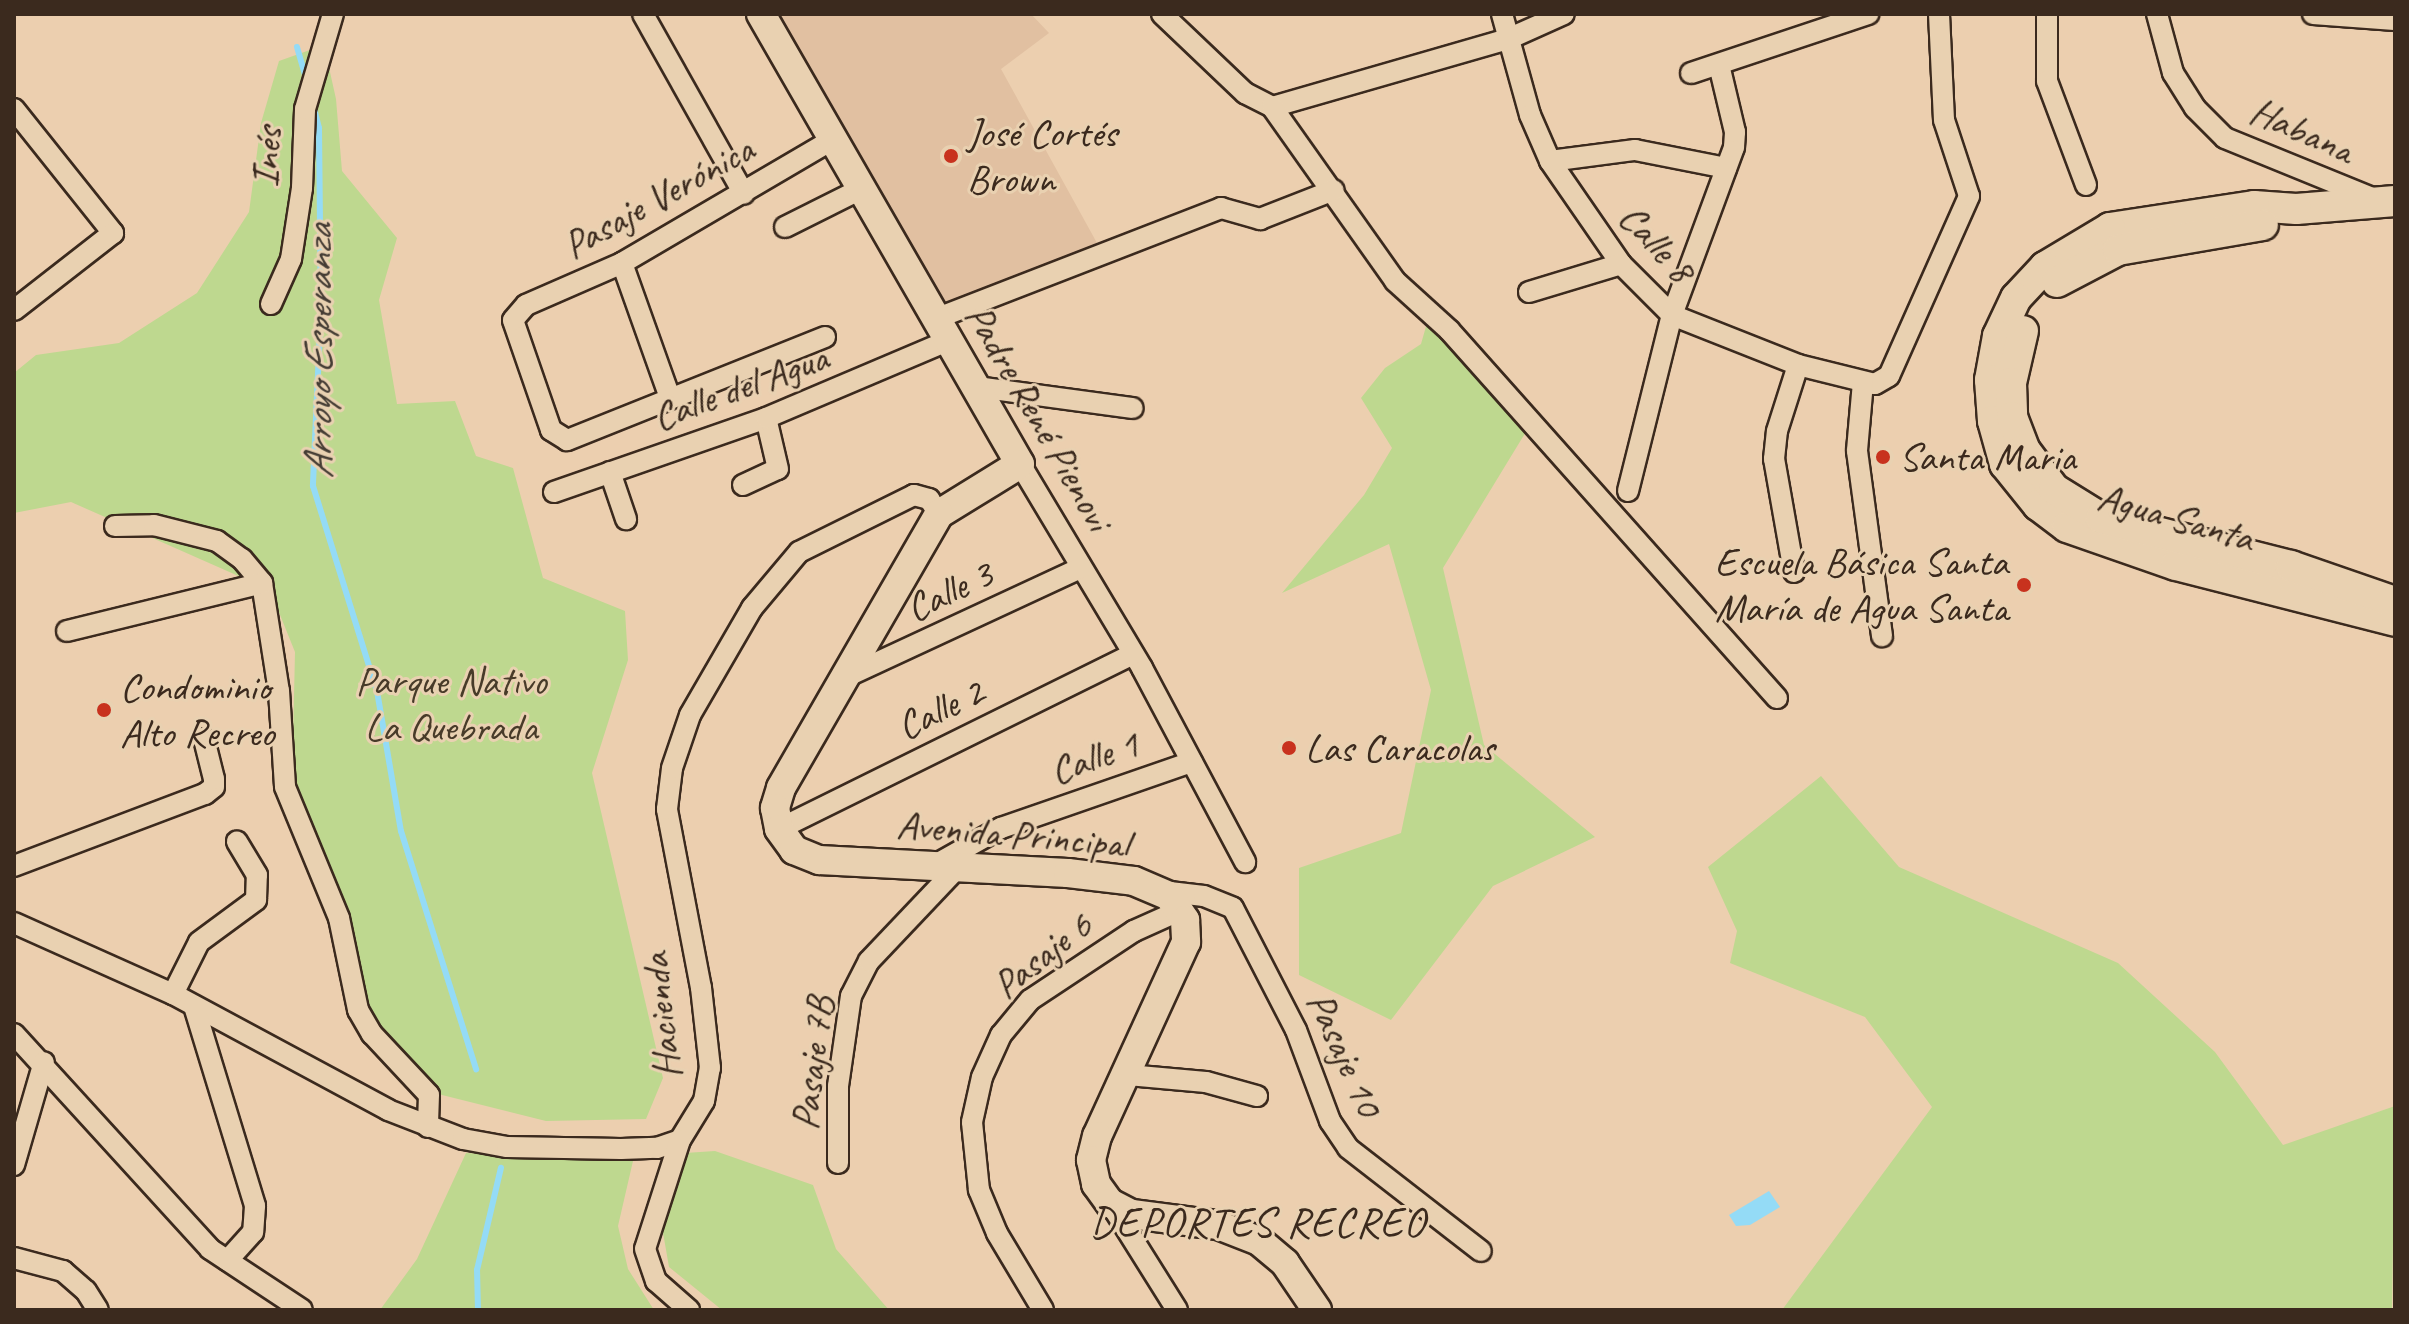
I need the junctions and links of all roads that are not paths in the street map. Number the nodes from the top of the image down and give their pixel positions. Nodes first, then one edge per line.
1 (333, 14) edge
2 (643, 14) edge
3 (761, 14) edge
4 (1162, 14) edge
5 (1502, 14) edge
6 (1564, 14) edge
7 (1868, 14) edge
8 (1939, 14) edge
9 (2047, 14) edge
10 (2157, 14) edge
11 (2313, 14) edge
12 (2395, 20) edge
13 (1508, 39) junction
14 (1719, 65) junction
15 (1691, 73) dead end
16 (1272, 107) junction
17 (14, 109) edge
18 (832, 140) junction
19 (1550, 161) junction
20 (1726, 168) junction
21 (2086, 185) dead end
22 (861, 189) junction
23 (1334, 190) junction
24 (744, 194) junction
25 (2392, 203) edge
26 (2296, 209) junction
27 (785, 227) dead end
28 (622, 263) junction
29 (1621, 264) junction
30 (1529, 292) dead end
31 (271, 304) dead end
32 (14, 310) edge
33 (1672, 315) junction
34 (941, 330) junction
35 (825, 337) dead end
36 (1798, 365) junction
37 (1863, 382) junction
38 (977, 387) junction
39 (670, 398) junction
40 (1133, 408) dead end
41 (766, 418) junction
42 (1020, 464) junction
43 (610, 472) junction
44 (743, 485) dead end
45 (1628, 491) dead end
46 (554, 492) dead end
47 (939, 514) junction
48 (626, 519) dead end
49 (115, 526) dead end
50 (1081, 568) junction
51 (1794, 572) dead end
52 (262, 583) junction
53 (2395, 602) edge
54 (2395, 621) edge
55 (67, 631) dead end
56 (1882, 636) dead end
57 (1133, 654) junction
58 (848, 676) junction
59 (1777, 698) dead end
60 (204, 739) dead end
61 (1192, 762) junction
62 (779, 829) junction
63 (237, 842) dead end
64 (1245, 862) dead end
65 (14, 866) edge
66 (947, 866) junction
67 (1171, 900) junction
68 (14, 923) edge
69 (173, 994) junction
70 (194, 1006) junction
71 (14, 1034) edge
72 (44, 1062) junction
73 (1128, 1075) junction
74 (1257, 1096) dead end
75 (428, 1127) junction
76 (680, 1140) junction
77 (838, 1163) dead end
78 (14, 1165) edge
79 (1110, 1203) junction
80 (1481, 1251) dead end
81 (219, 1254) junction
82 (14, 1258) edge
83 (98, 1310) edge
84 (302, 1310) edge
85 (689, 1310) edge
86 (1043, 1310) edge
87 (1177, 1310) edge
88 (1317, 1310) edge

1 - 31 street, Inés
2 - 24 street
3 - 18 street, Padre René Pienovi
4 - 16 street
5 - 13 street, Calle 8
6 - 13 street
7 - 14 street
8 - 37 street, Calle 8
9 - 21 street
10 - 25 street, Habana
11 - 12 street
13 - 16 street
13 - 19 street, Calle 8
14 - 15 street
14 - 20 street
16 - 23 street
17 - 32 street
18 - 22 street, Padre René Pienovi
18 - 24 street, Pasaje Verónica
19 - 20 street
19 - 29 street, Calle 8
20 - 33 street
22 - 27 street
22 - 34 street, Padre René Pienovi
23 - 34 street, Calle del Agua
23 - 59 street
24 - 28 street, Pasaje Verónica
25 - 26 main road, Agua Santa
26 - 53 main road, Agua Santa
26 - 54 main road, Agua Santa
28 - 39 street
28 - 39 street, Pasaje Verónica
29 - 30 street
29 - 33 street, Calle 8
33 - 36 street, Calle 8
33 - 45 street
34 - 38 street, Padre René Pienovi
34 - 41 street, Calle del Agua
35 - 39 street
36 - 37 street, Calle 8
36 - 51 street
37 - 56 street
38 - 40 street
38 - 42 street, Padre René Pienovi
41 - 43 street, Calle del Agua
41 - 44 street
42 - 47 street
42 - 50 street, Padre René Pienovi
43 - 46 street, Calle del Agua
43 - 48 street
47 - 58 street
47 - 76 street, Hacienda
49 - 52 street
50 - 57 street, Padre René Pienovi
50 - 58 street, Calle 3
52 - 55 street
52 - 75 street
57 - 61 street, Padre René Pienovi
57 - 62 street, Calle 2
58 - 62 street
60 - 65 street
61 - 64 street, Padre René Pienovi
61 - 66 street, Calle 1
62 - 66 street, Avenida Principal
63 - 69 street
66 - 67 street, Avenida Principal
66 - 77 street, Pasaje 7B
67 - 73 street
67 - 80 street, Pasaje 10
67 - 86 street, Pasaje 6
68 - 69 street
69 - 70 street
70 - 75 street
70 - 81 street
71 - 72 street
72 - 78 street
72 - 81 street
73 - 74 street
73 - 79 street
75 - 76 street
76 - 85 street
79 - 87 street
79 - 88 street
81 - 84 street
82 - 83 street

